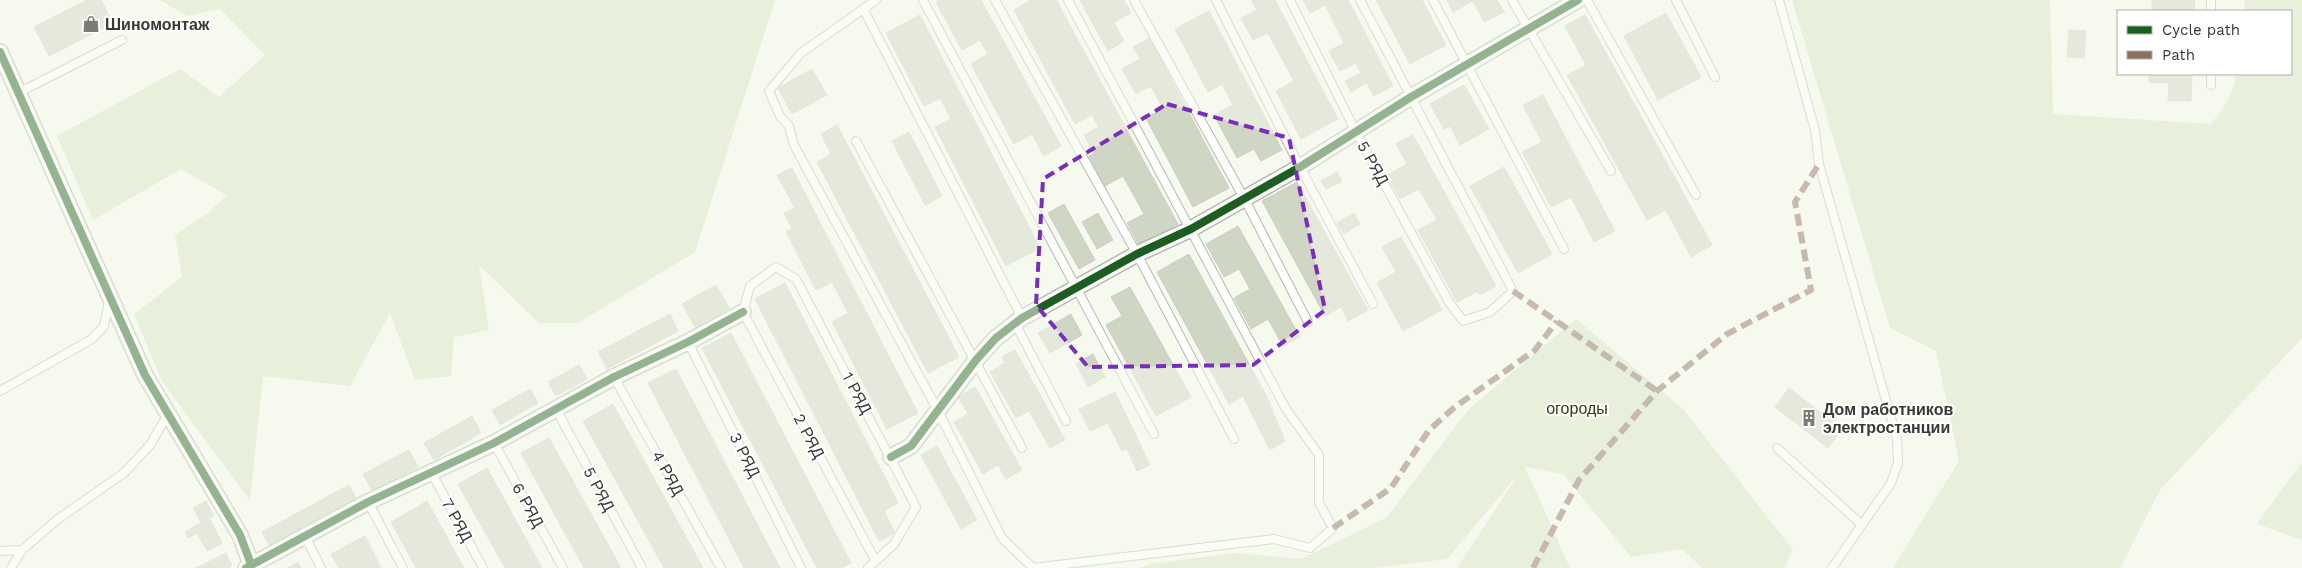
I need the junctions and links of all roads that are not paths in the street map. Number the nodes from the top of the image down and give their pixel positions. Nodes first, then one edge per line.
1 (876, 0) edge
2 (923, 0) edge
3 (995, 0) edge
4 (1068, 0) edge
5 (1134, 0) edge
6 (1216, 0) edge
7 (1290, 0) edge
8 (1360, 0) edge
9 (1433, 0) edge
10 (1512, 0) edge
11 (1578, 0) edge
12 (1587, 0) edge
13 (1676, 0) edge
14 (1779, 0) edge
15 (864, 10) junction
16 (1527, 29) junction
17 (122, 40) dead end
18 (0, 52) edge
19 (1466, 65) junction
20 (2211, 75) edge
21 (1715, 76) dead end
22 (2211, 85) dead end
23 (18, 93) junction
24 (1411, 97) junction
25 (1356, 132) junction
26 (856, 141) dead end
27 (1300, 167) junction
28 (1611, 171) dead end
29 (1696, 195) dead end
30 (1244, 198) junction
31 (1191, 228) junction
32 (1564, 249) dead end
33 (1137, 254) junction
34 (1075, 287) junction
35 (109, 295) junction
36 (1373, 304) dead end
37 (743, 312) junction
38 (1018, 320) junction
39 (1308, 322) dead end
40 (688, 342) junction
41 (976, 360) junction
42 (614, 377) junction
43 (0, 391) edge
44 (556, 409) junction
45 (937, 409) junction
46 (169, 413) junction
47 (1066, 420) dead end
48 (1154, 434) dead end
49 (1234, 439) dead end
50 (494, 443) junction
51 (1022, 448) dead end
52 (1777, 448) dead end
53 (891, 457) junction
54 (430, 472) junction
55 (368, 502) junction
56 (1862, 525) junction
57 (305, 536) junction
58 (22, 550) junction
59 (0, 551) edge
60 (875, 560) junction
61 (249, 566) edge
62 (11, 568) edge
63 (322, 568) edge
64 (403, 568) edge
65 (484, 568) edge
66 (563, 568) edge
67 (642, 568) edge
68 (721, 568) edge
69 (802, 568) edge
70 (868, 568) edge
71 (1832, 568) edge

1 - 15 lane
2 - 34 lane
3 - 33 lane
4 - 31 lane
5 - 30 lane
6 - 27 lane
7 - 25 lane, 5 РЯД
8 - 24 lane
9 - 19 lane
10 - 16 lane
11 - 16 street
12 - 29 lane
13 - 21 lane
14 - 56 lane
15 - 38 lane
15 - 45 lane
16 - 19 street
16 - 28 lane
17 - 23 lane
18 - 23 street
19 - 24 street
19 - 32 lane
20 - 22 lane
23 - 35 street
24 - 25 street
24 - 25 lane, 5 РЯД
25 - 27 street
26 - 41 lane
27 - 30 street
27 - 36 lane
30 - 31 street
30 - 39 lane
31 - 33 street
31 - 45 lane
33 - 34 street
33 - 49 lane
34 - 38 street
34 - 48 lane
35 - 43 lane
35 - 46 street
37 - 40 street
37 - 53 lane, 1 РЯД
37 - 60 lane, 2 РЯД
38 - 41 street
38 - 47 lane
40 - 42 street
40 - 69 lane, 3 РЯД
41 - 45 street
41 - 51 lane
42 - 44 street
42 - 68 lane, 4 РЯД
44 - 50 street
44 - 67 lane, 5 РЯД
45 - 53 street
46 - 58 lane
46 - 61 street
50 - 54 street
50 - 66 lane, 6 РЯД
52 - 56 lane
53 - 60 lane, 1 РЯД
54 - 55 street
54 - 65 lane, 7 РЯД
55 - 57 street
55 - 64 lane
56 - 71 lane
57 - 61 street
57 - 63 lane
58 - 59 lane
58 - 62 lane
60 - 70 lane

